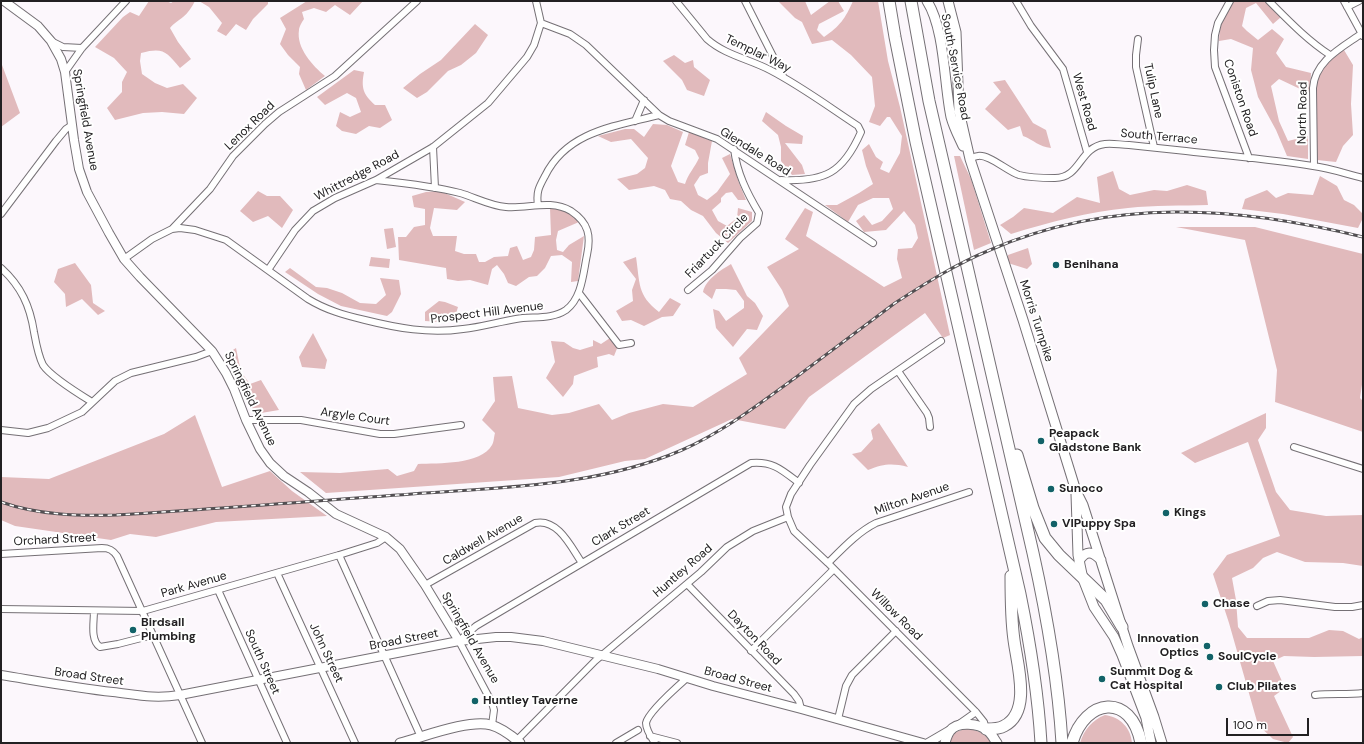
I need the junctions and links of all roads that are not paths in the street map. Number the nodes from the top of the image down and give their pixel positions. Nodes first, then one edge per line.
1 (4, 1) edge
2 (126, 1) edge
3 (417, 1) edge
4 (536, 1) edge
5 (676, 1) edge
6 (745, 1) edge
7 (889, 1) edge
8 (911, 1) edge
9 (927, 1) edge
10 (948, 1) edge
11 (1016, 1) edge
12 (1230, 1) edge
13 (1269, 1) edge
14 (1344, 1) edge
15 (1359, 1) edge
16 (1348, 7) junction
17 (541, 23) junction
18 (1362, 35) edge
19 (1138, 39) dead end
20 (51, 41) junction
21 (82, 48) junction
22 (1330, 55) junction
23 (65, 72) junction
24 (783, 77) junction
25 (644, 100) junction
26 (659, 114) junction
27 (635, 121) junction
28 (72, 125) junction
29 (433, 147) junction
30 (1154, 147) junction
31 (734, 149) junction
32 (1087, 152) junction
33 (1249, 158) junction
34 (970, 159) junction
35 (1314, 166) junction
36 (1363, 178) edge
37 (376, 180) junction
38 (779, 180) junction
39 (435, 188) junction
40 (538, 205) junction
41 (1, 214) edge
42 (172, 228) junction
43 (873, 243) dead end
44 (124, 259) junction
45 (1, 268) edge
46 (268, 270) junction
47 (688, 290) dead end
48 (579, 292) junction
49 (978, 316) junction
50 (940, 341) dead end
51 (631, 343) dead end
52 (212, 351) junction
53 (898, 371) junction
54 (92, 402) junction
55 (246, 420) junction
56 (461, 425) dead end
57 (930, 428) dead end
58 (1, 430) edge
59 (1294, 447) dead end
60 (1363, 469) edge
61 (798, 483) junction
62 (1076, 491) junction
63 (969, 492) dead end
64 (788, 517) junction
65 (386, 537) junction
66 (1010, 550) junction
67 (1, 554) edge
68 (339, 555) junction
69 (1101, 560) junction
70 (1079, 561) junction
71 (828, 562) junction
72 (582, 563) junction
73 (834, 569) junction
74 (277, 573) junction
75 (1082, 576) junction
76 (687, 584) junction
77 (426, 585) junction
78 (218, 590) junction
79 (1363, 605) edge
80 (1257, 606) dead end
81 (1, 609) edge
82 (94, 610) junction
83 (143, 611) junction
84 (1122, 627) junction
85 (896, 631) junction
86 (153, 635) junction
87 (459, 641) junction
88 (751, 651) junction
89 (602, 655) junction
90 (384, 656) junction
91 (321, 669) junction
92 (1, 675) edge
93 (687, 678) junction
94 (258, 680) junction
95 (1363, 693) edge
96 (180, 695) junction
97 (1315, 695) dead end
98 (800, 709) junction
99 (976, 712) junction
100 (838, 719) junction
101 (492, 726) junction
102 (954, 727) junction
103 (986, 729) junction
104 (638, 730) dead end
105 (650, 736) junction
106 (899, 736) junction
107 (421, 737) junction
108 (518, 742) edge
109 (202, 743) edge
110 (286, 743) edge
111 (355, 743) edge
112 (403, 743) edge
113 (616, 743) edge
114 (655, 743) edge
115 (677, 743) edge
116 (905, 743) edge
117 (923, 743) edge
118 (928, 743) edge
119 (946, 743) edge
120 (997, 743) edge
121 (1041, 743) edge
122 (1062, 743) edge
123 (1072, 743) edge
124 (1141, 743) edge
125 (1151, 743) edge
126 (1162, 743) edge

1 - 20 main road, Springfield Avenue
2 - 21 street
3 - 42 street, Lenox Road
4 - 17 street
5 - 24 street, Templar Way
6 - 24 street
7 - 66 highway
8 - 49 highway
9 - 34 main road, South Service Road
10 - 34 main road
11 - 32 street, West Road
12 - 33 street, Coniston Road
13 - 22 street
14 - 16 street
15 - 16 street
16 - 18 street
17 - 25 street, Glendale Road
17 - 29 street, Whittredge Road
18 - 22 street, North Road
19 - 30 street, Tulip Lane
20 - 21 street
20 - 23 main road, Springfield Avenue
21 - 23 street
22 - 35 street, North Road
23 - 28 main road, Springfield Avenue
24 - 38 street, Templar Way
25 - 26 street, Glendale Road
25 - 27 street
26 - 27 street
26 - 31 street, Glendale Road
27 - 40 street
28 - 41 street
28 - 44 main road, Springfield Avenue
29 - 37 street, Whittredge Road
29 - 39 street
30 - 32 street, South Terrace
30 - 33 street, South Terrace
31 - 38 street, Glendale Road
31 - 47 street, Friartuck Circle
32 - 34 street
33 - 35 street, South Terrace
34 - 62 main road, Morris Turnpike
35 - 36 street, South Terrace
37 - 39 street, Prospect Hill Avenue
37 - 46 street, Whittredge Road
38 - 43 street, Glendale Road
39 - 40 street, Prospect Hill Avenue
40 - 48 street, Prospect Hill Avenue
42 - 44 street, Lenox Road
42 - 46 street, Prospect Hill Avenue
44 - 52 main road, Springfield Avenue
45 - 54 street
46 - 48 street, Prospect Hill Avenue
48 - 51 street
49 - 75 highway
49 - 122 highway
50 - 53 street
52 - 54 street
52 - 55 main road, Springfield Avenue
53 - 57 street
53 - 61 street
54 - 58 street
55 - 56 street, Argyle Court
55 - 65 main road, Springfield Avenue
59 - 60 street
61 - 64 street
61 - 72 street, Clark Street
62 - 69 main road, Morris Turnpike
62 - 70 main road, Morris Turnpike
63 - 71 street, Milton Avenue
64 - 71 street, Willow Road
64 - 76 street, Huntley Road
65 - 68 street, Park Avenue
65 - 77 main road, Springfield Avenue
66 - 103 highway
66 - 121 highway
67 - 83 street, Orchard Street
68 - 74 street, Park Avenue
68 - 90 street
69 - 70 main road
69 - 84 main road, Morris Turnpike
70 - 75 main road, Morris Turnpike
71 - 73 street, Willow Road
72 - 77 street, Caldwell Avenue
72 - 87 street, Clark Street
73 - 85 street, Willow Road
73 - 88 street
74 - 78 street, Park Avenue
74 - 91 street, John Street
75 - 84 highway
75 - 125 main road, Morris Turnpike
76 - 88 street, Dayton Road
76 - 89 street, Huntley Road
77 - 87 main road, Springfield Avenue
78 - 83 street, Park Avenue
78 - 94 street, South Street
79 - 80 street
81 - 82 street, Park Avenue
82 - 83 street, Park Avenue
82 - 86 street
83 - 86 street, Orchard Street
84 - 126 main road, Morris Turnpike
85 - 99 street, Willow Road
85 - 100 street
86 - 96 street, Orchard Street
87 - 89 main road, Broad Street
87 - 90 main road, Broad Street
87 - 101 street, Springfield Avenue
88 - 98 street, Dayton Road
89 - 93 main road, Broad Street
89 - 108 street, Huntley Road
90 - 91 main road, Broad Street
90 - 107 street
91 - 94 main road, Broad Street
91 - 111 street, John Street
92 - 96 main road, Broad Street
93 - 98 main road, Broad Street
93 - 105 street
94 - 96 main road, Broad Street
94 - 110 street, South Street
95 - 97 street
96 - 109 street, Orchard Street
98 - 100 main road, Broad Street
99 - 102 street
99 - 103 street, Willow Road
100 - 106 main road, Broad Street
101 - 107 main road
101 - 108 main road
102 - 103 main road
102 - 118 main road
102 - 119 main road
103 - 120 main road
104 - 113 street
105 - 114 street
105 - 115 street
106 - 116 main road
106 - 117 main road, Broad Street
107 - 112 main road
123 - 124 highway

